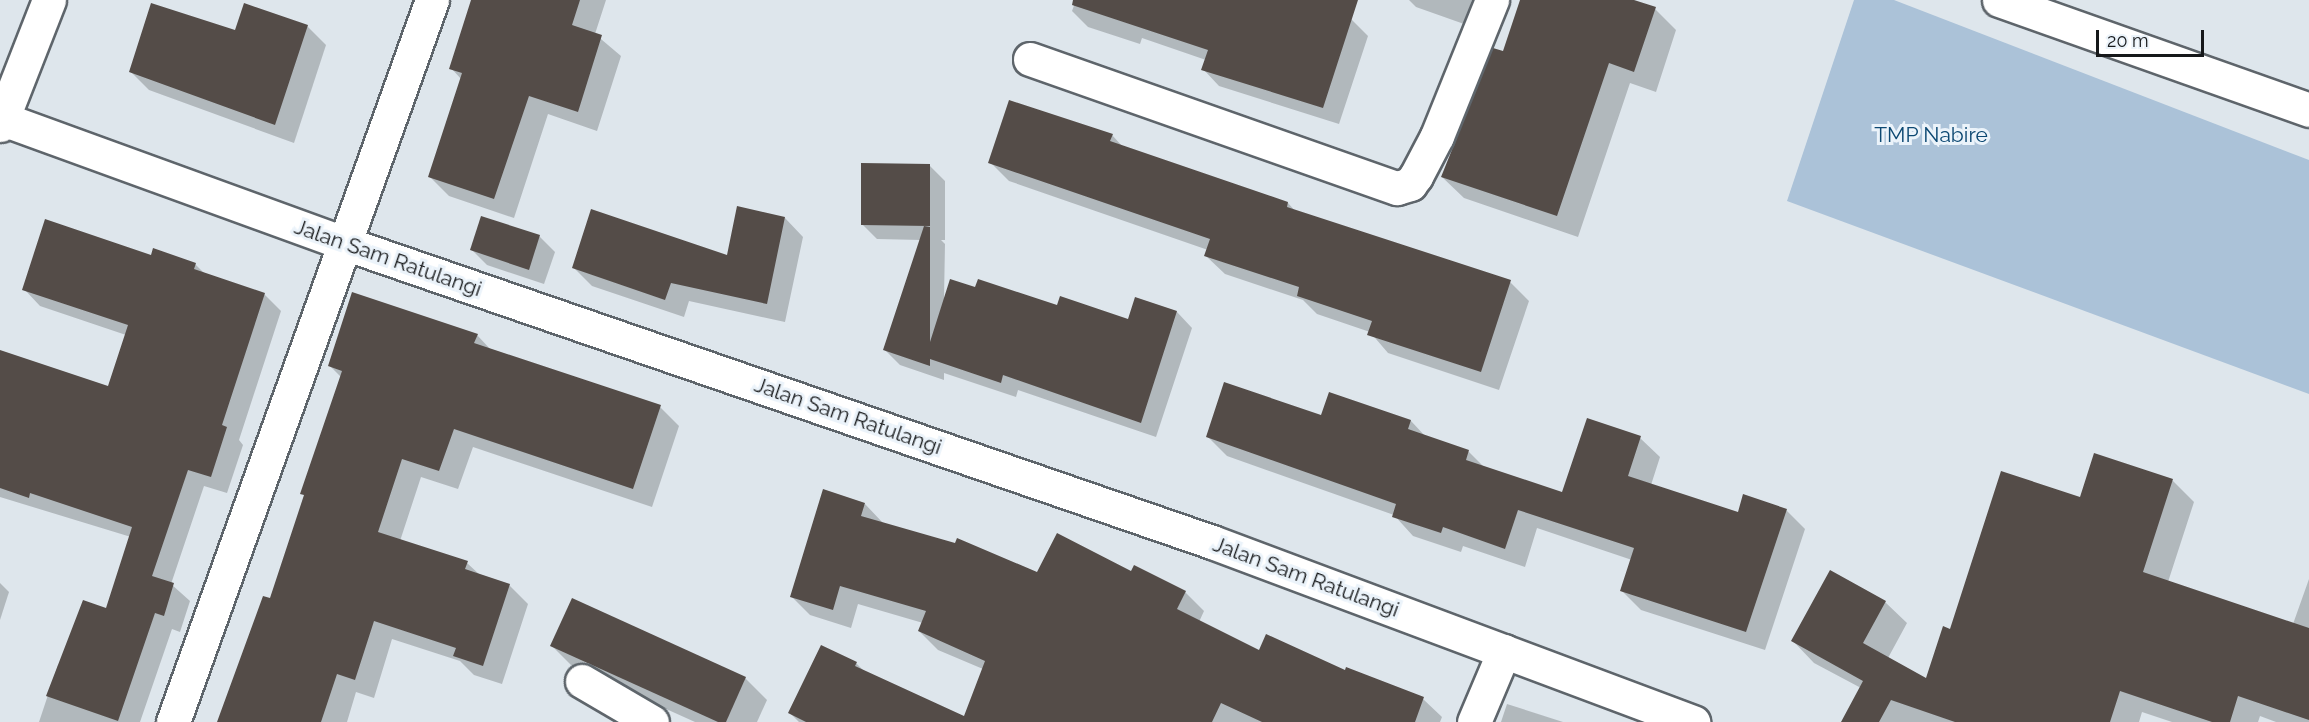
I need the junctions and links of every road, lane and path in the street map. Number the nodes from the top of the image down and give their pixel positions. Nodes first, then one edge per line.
1 (49, 0) edge
2 (432, 0) edge
3 (1492, 0) edge
4 (1999, 0) edge
5 (1030, 59) dead end
6 (2309, 110) edge
7 (1, 121) edge
8 (347, 244) junction
9 (1504, 651) junction
10 (582, 681) dead end
11 (173, 722) edge
12 (652, 722) edge
13 (1474, 722) edge
14 (1693, 722) edge

1 - 7 street
2 - 8 street
3 - 5 street
4 - 6 street
7 - 8 street, Jalan Sam Ratulangi
8 - 9 street, Jalan Sam Ratulangi
8 - 11 street
9 - 13 street
9 - 14 street, Jalan Sam Ratulangi
10 - 12 street

